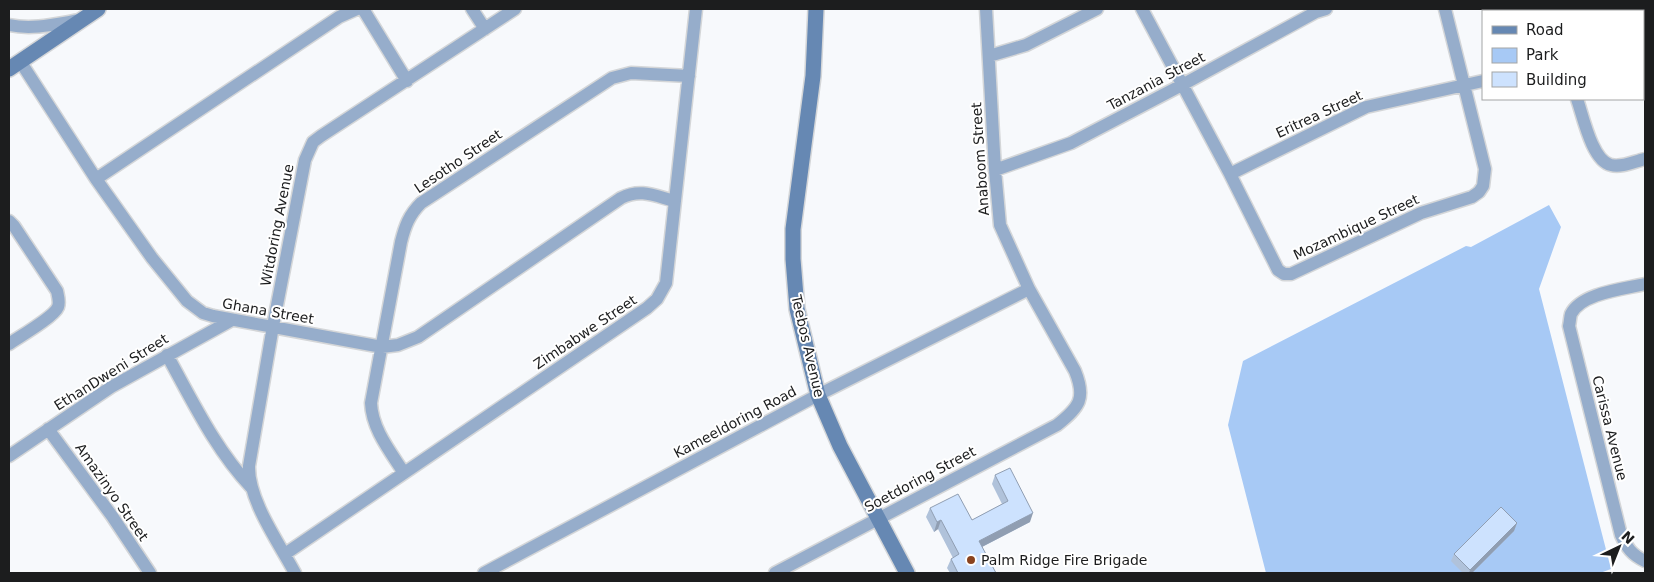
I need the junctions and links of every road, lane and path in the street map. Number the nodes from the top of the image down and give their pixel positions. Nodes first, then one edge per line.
1 (98, 9) edge
2 (357, 9) edge
3 (363, 9) edge
4 (472, 9) edge
5 (515, 9) edge
6 (696, 9) edge
7 (816, 9) edge
8 (986, 9) edge
9 (1097, 9) edge
10 (1142, 9) edge
11 (1326, 9) edge
12 (1445, 9) edge
13 (83, 19) junction
14 (9, 25) edge
15 (485, 29) junction
16 (989, 56) junction
17 (14, 65) edge
18 (689, 76) junction
19 (407, 81) junction
20 (1482, 81) edge
21 (1182, 85) junction
22 (1464, 85) junction
23 (1577, 100) edge
24 (1645, 159) edge
25 (995, 170) junction
26 (1230, 174) junction
27 (96, 179) junction
28 (675, 201) junction
29 (9, 221) edge
30 (1645, 284) edge
31 (1029, 289) junction
32 (232, 320) junction
33 (273, 326) junction
34 (9, 344) edge
35 (382, 347) junction
36 (167, 355) junction
37 (818, 395) junction
38 (1077, 407) joint
39 (48, 429) junction
40 (9, 456) edge
41 (404, 473) junction
42 (251, 488) junction
43 (878, 518) junction
44 (285, 554) junction
45 (1641, 559) edge
46 (150, 573) edge
47 (295, 573) edge
48 (484, 573) edge
49 (775, 573) edge
50 (907, 573) edge

1 - 13 street
2 - 27 street
3 - 19 street
4 - 15 street
5 - 15 street, Witdoring Avenue
6 - 18 street, Zimbabwe Street
7 - 37 street, Teebos Avenue
8 - 16 street, Anaboom Street
9 - 16 street
10 - 21 street, Mozambique Street
11 - 21 street, Tanzania Street
12 - 22 street
13 - 14 street
13 - 17 street
15 - 19 street, Witdoring Avenue
16 - 25 street, Anaboom Street
17 - 27 street, Ghana Street
18 - 28 street, Zimbabwe Street
18 - 35 street, Lesotho Street
19 - 33 street, Witdoring Avenue
20 - 22 street, Eritrea Street
21 - 25 street, Tanzania Street
21 - 26 street, Mozambique Street
22 - 26 street, Eritrea Street
22 - 26 street, Mozambique Street
23 - 24 street
25 - 31 street, Anaboom Street
27 - 32 street, Ghana Street
28 - 35 street, Ghana Street
28 - 41 street, Zimbabwe Street
29 - 34 street
30 - 45 street, Carissa Avenue
31 - 37 street, Kameeldoring Road
31 - 38 street, Anaboom Street
32 - 33 street, Ghana Street
32 - 36 street, EthanDweni Street
33 - 35 street, Ghana Street
33 - 42 street, Witdoring Avenue
35 - 41 street, Lesotho Street
36 - 39 street, EthanDweni Street
36 - 42 street
37 - 43 street, Teebos Avenue
37 - 48 street, Kameeldoring Road
38 - 43 street, Soetdoring Street
39 - 40 street, EthanDweni Street
39 - 46 street, Amazinyo Street
41 - 44 street, Zimbabwe Street
42 - 44 street, Witdoring Avenue
43 - 49 street, Soetdoring Street
43 - 50 street, Teebos Avenue
44 - 47 street, Witdoring Avenue

